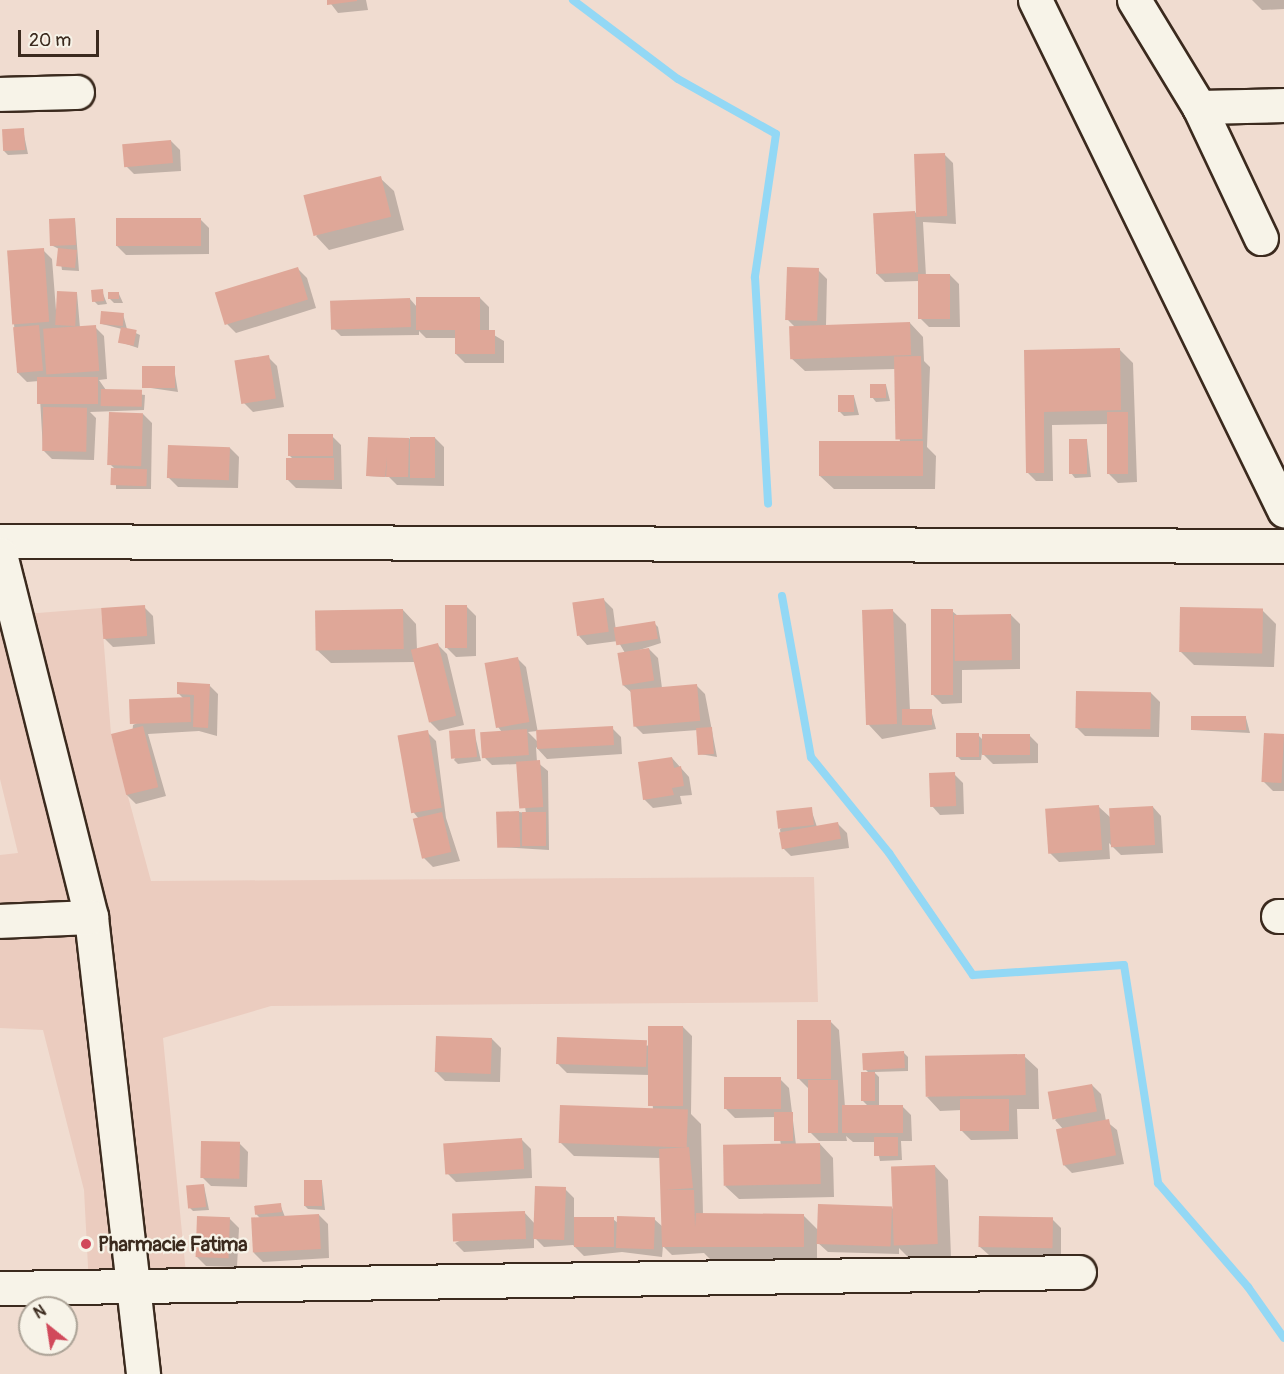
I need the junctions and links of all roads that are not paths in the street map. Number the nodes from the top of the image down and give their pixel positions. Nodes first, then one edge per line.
1 (1035, 0) edge
2 (1134, 0) edge
3 (77, 92) dead end
4 (0, 94) edge
5 (1284, 105) edge
6 (1199, 107) junction
7 (1261, 238) dead end
8 (1284, 510) edge
9 (0, 541) edge
10 (1284, 546) edge
11 (0, 555) edge
12 (91, 918) junction
13 (0, 921) edge
14 (1079, 1272) dead end
15 (132, 1285) junction
16 (0, 1288) edge
17 (143, 1374) edge

1 - 8 street
2 - 6 street
3 - 4 street
5 - 6 street
6 - 7 street
9 - 10 street
11 - 12 street
12 - 13 street
12 - 15 street
14 - 15 street
15 - 16 street
15 - 17 street

